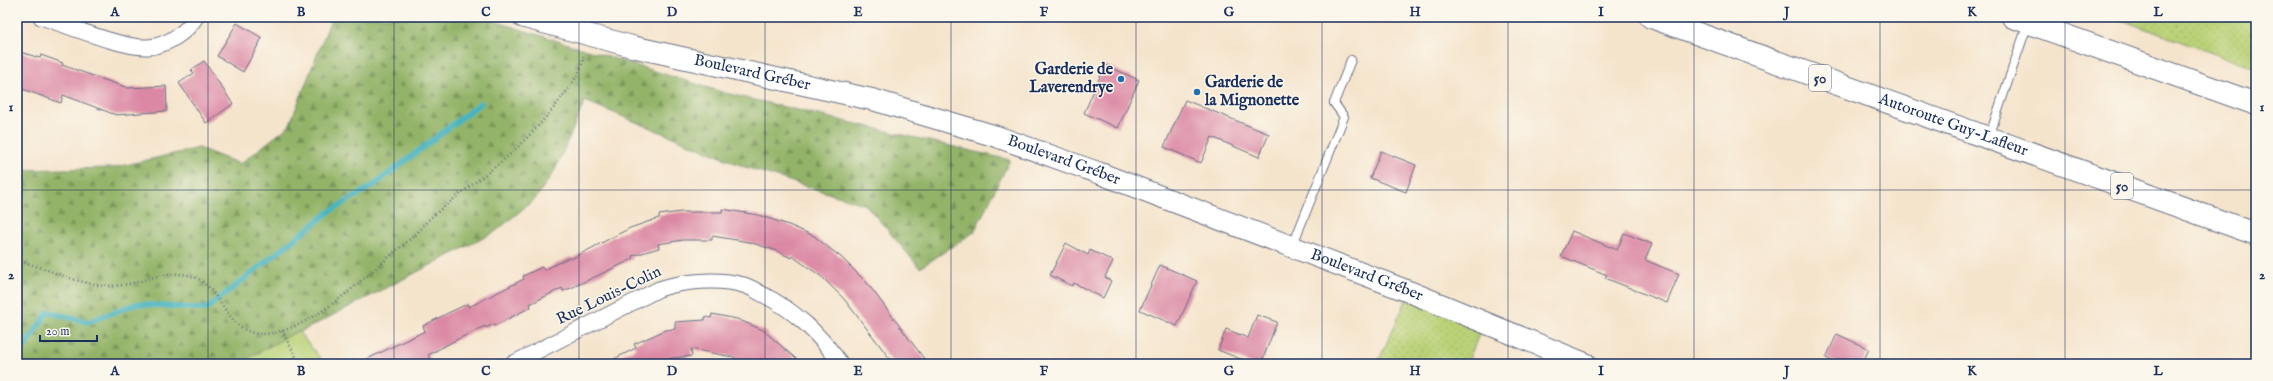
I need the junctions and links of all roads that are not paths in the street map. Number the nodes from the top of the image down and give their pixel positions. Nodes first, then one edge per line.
1 (42, 17) edge
2 (196, 17) edge
3 (523, 17) edge
4 (1651, 17) edge
5 (2021, 20) edge
6 (1351, 60) dead end
7 (2256, 104) edge
8 (1989, 138) junction
9 (2256, 234) edge
10 (1292, 247) junction
11 (512, 364) edge
12 (841, 364) edge
13 (1586, 364) edge

1 - 2 street
3 - 10 street, Boulevard Gréber
4 - 8 highway, Autoroute Guy-Lafleur / 50
5 - 7 highway
5 - 8 lane
6 - 10 lane
8 - 9 highway, Autoroute Guy-Lafleur / 50
10 - 13 street, Boulevard Gréber
11 - 12 street, Rue Louis-Colin

